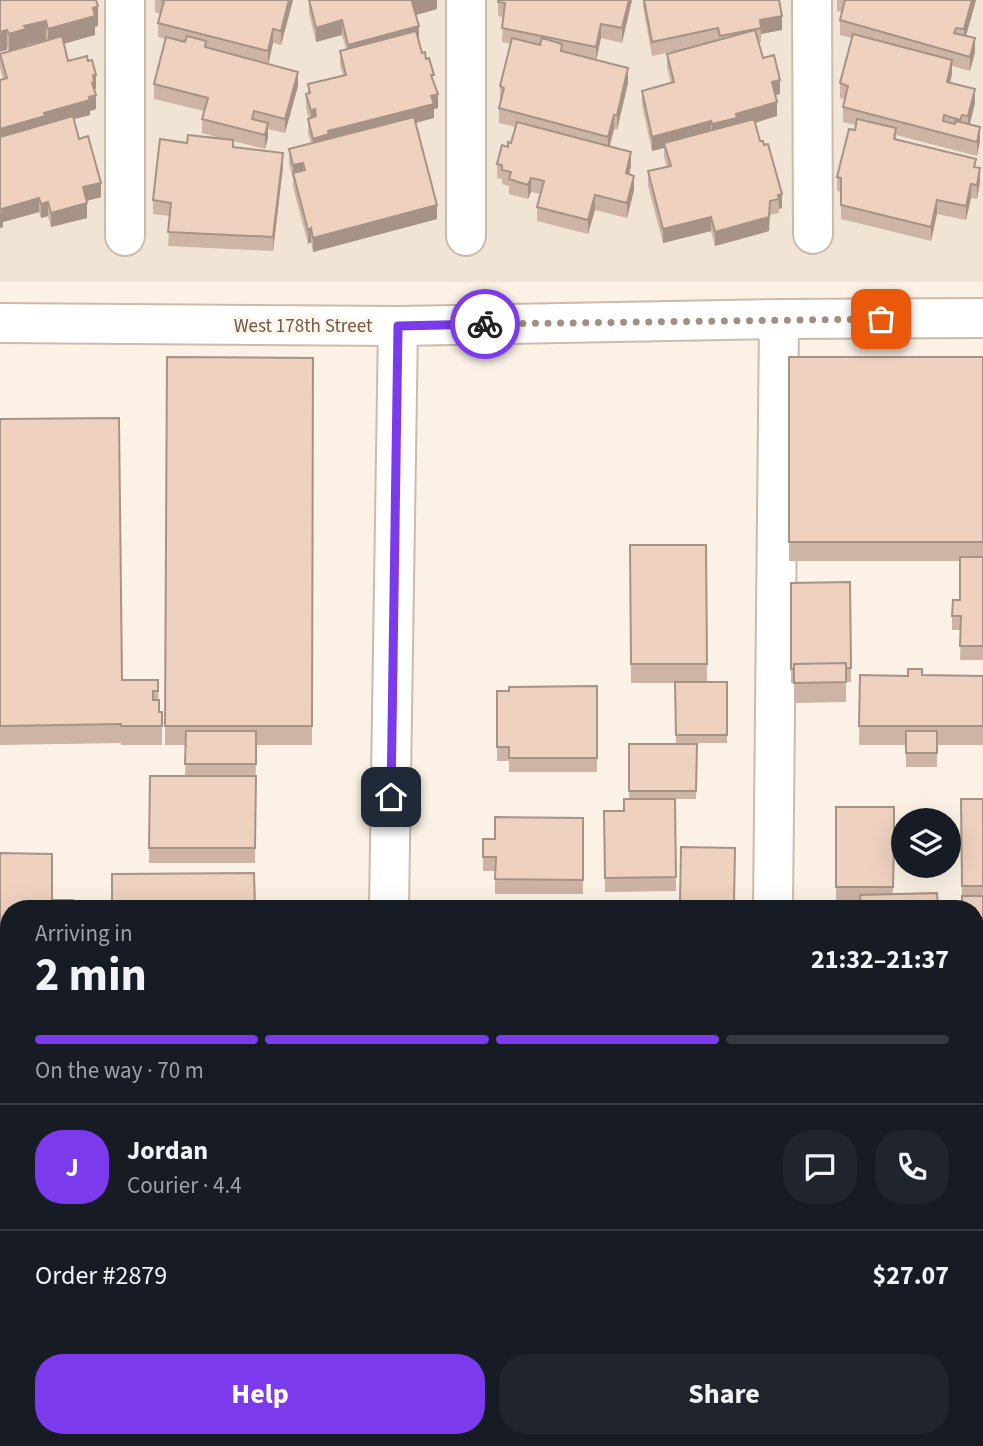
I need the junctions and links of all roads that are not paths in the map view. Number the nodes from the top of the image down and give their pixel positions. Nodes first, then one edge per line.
1 (125, 0) edge
2 (466, 0) edge
3 (812, 0) edge
4 (813, 234) dead end
5 (125, 236) dead end
6 (466, 236) dead end
7 (983, 318) edge
8 (779, 319) junction
9 (0, 323) edge
10 (398, 326) junction
11 (389, 900) edge
12 (773, 900) edge

1 - 5 street
2 - 6 street
3 - 4 street
7 - 8 street, West 178th Street
8 - 10 street, West 178th Street
8 - 12 street
9 - 10 street, West 178th Street
10 - 11 street

